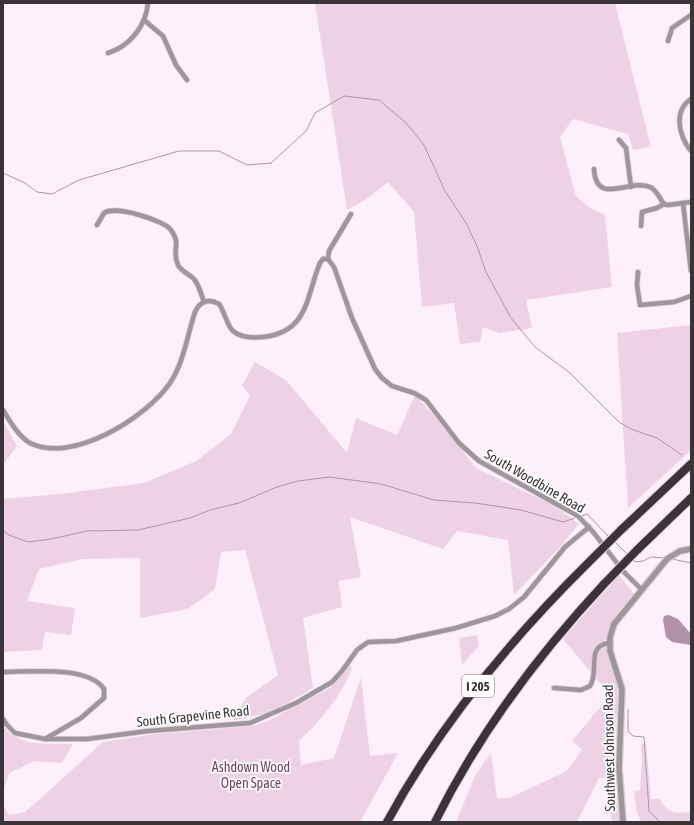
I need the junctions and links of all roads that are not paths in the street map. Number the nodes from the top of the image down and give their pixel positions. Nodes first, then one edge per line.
1 (148, 3) edge
2 (691, 16) edge
3 (144, 20) junction
4 (668, 41) dead end
5 (108, 53) dead end
6 (187, 80) dead end
7 (691, 99) edge
8 (619, 140) dead end
9 (690, 150) dead end
10 (594, 169) dead end
11 (632, 187) junction
12 (691, 202) edge
13 (683, 203) junction
14 (664, 204) junction
15 (351, 214) dead end
16 (97, 225) dead end
17 (641, 226) dead end
18 (690, 255) edge
19 (328, 259) junction
20 (691, 270) edge
21 (638, 272) dead end
22 (691, 296) edge
23 (204, 302) junction
24 (3, 410) edge
25 (691, 464) edge
26 (691, 498) edge
27 (589, 527) junction
28 (691, 549) edge
29 (642, 590) junction
30 (609, 643) junction
31 (3, 672) edge
32 (554, 688) dead end
33 (3, 719) edge
34 (45, 739) junction
35 (387, 822) edge
36 (436, 822) edge
37 (623, 822) edge

1 - 3 street
2 - 4 street
3 - 5 street
3 - 6 street
7 - 9 street
8 - 11 street
10 - 11 street
11 - 14 street
12 - 13 street
13 - 14 street
13 - 18 street
14 - 17 street
15 - 19 street
16 - 23 street
18 - 20 street
19 - 23 street
19 - 27 street, South Woodbine Road
21 - 22 street
23 - 24 street
25 - 35 highway, I 205, bridge
26 - 36 highway, I 205, bridge
27 - 29 street, South Woodbine Road
27 - 34 street, South Grapevine Road
28 - 29 street, Southwest Johnson Road
29 - 30 street, Southwest Johnson Road
30 - 32 street
30 - 37 street, Southwest Johnson Road
31 - 34 street
33 - 34 street, South Grapevine Road

